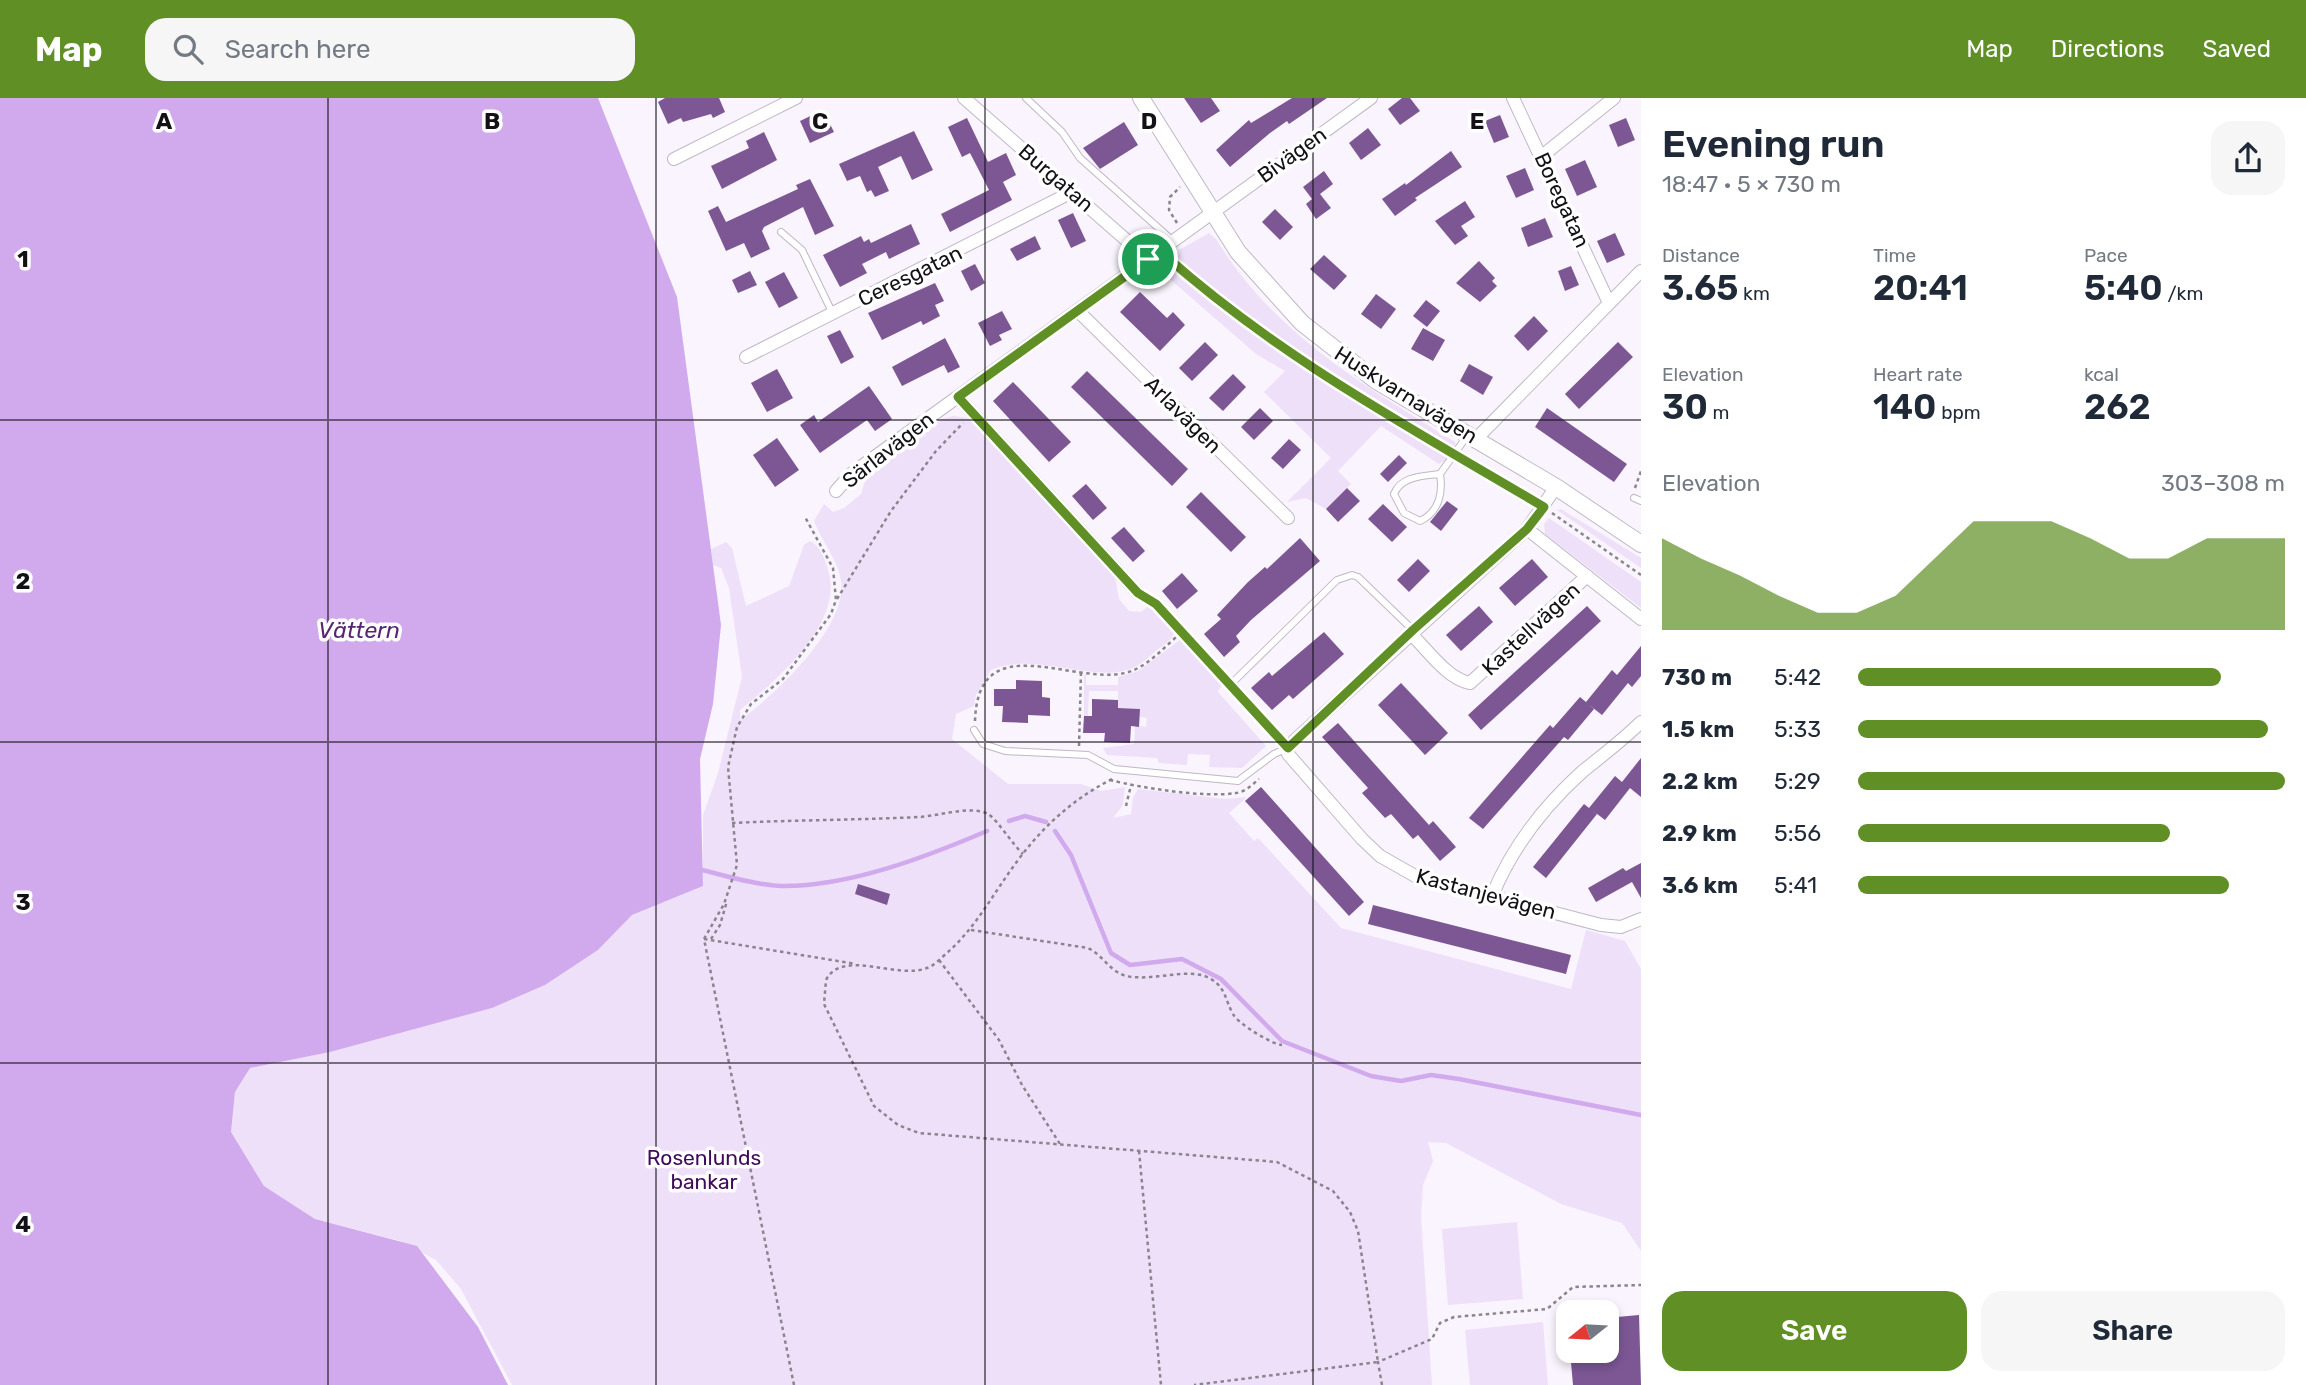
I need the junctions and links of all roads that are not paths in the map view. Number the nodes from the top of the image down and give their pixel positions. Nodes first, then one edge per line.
1 (796, 98) edge
2 (964, 98) edge
3 (1026, 98) edge
4 (1141, 98) edge
5 (1371, 98) edge
6 (1513, 98) edge
7 (1614, 98) edge
8 (1542, 156) junction
9 (674, 159) dead end
10 (1072, 192) junction
11 (1213, 212) junction
12 (781, 232) dead end
13 (1173, 241) junction
14 (1148, 259) junction
15 (1641, 271) edge
16 (1609, 303) junction
17 (1078, 311) junction
18 (833, 314) junction
19 (746, 357) dead end
20 (958, 397) junction
21 (1472, 437) junction
22 (1440, 474) junction
23 (1556, 487) junction
24 (836, 491) dead end
25 (1288, 518) dead end
26 (1527, 529) junction
27 (1641, 544) edge
28 (1587, 576) junction
29 (1138, 593) road end
30 (1641, 619) edge
31 (1412, 631) junction
32 (1641, 722) edge
33 (974, 730) road end
34 (1288, 748) junction
35 (1492, 896) junction
36 (1641, 919) edge

1 - 9 street
2 - 10 street, Burgatan
3 - 13 lane
4 - 11 street, Huskvarnavägen
5 - 11 street, Bivägen
6 - 8 street, Boregatan
7 - 8 street
8 - 16 street, Boregatan
10 - 14 street, Burgatan
10 - 18 street, Ceresgatan
11 - 13 street, Särlavägen
11 - 21 street, Huskvarnavägen
12 - 18 lane
13 - 14 street, Särlavägen
14 - 17 street, Särlavägen
15 - 16 street
16 - 21 street
17 - 20 street, Särlavägen
17 - 25 street, Arlavägen
18 - 19 street, Ceresgatan
20 - 24 street, Särlavägen
20 - 29 street
21 - 22 lane
21 - 23 street, Huskvarnavägen
22 - 22 lane
23 - 26 street
23 - 27 street, Huskvarnavägen
26 - 28 street
26 - 31 street
28 - 30 street
28 - 31 street, Kastellvägen
31 - 34 street
31 - 34 lane
32 - 35 street
33 - 34 lane
34 - 35 street, Kastanjevägen
35 - 36 street, Kastanjevägen

